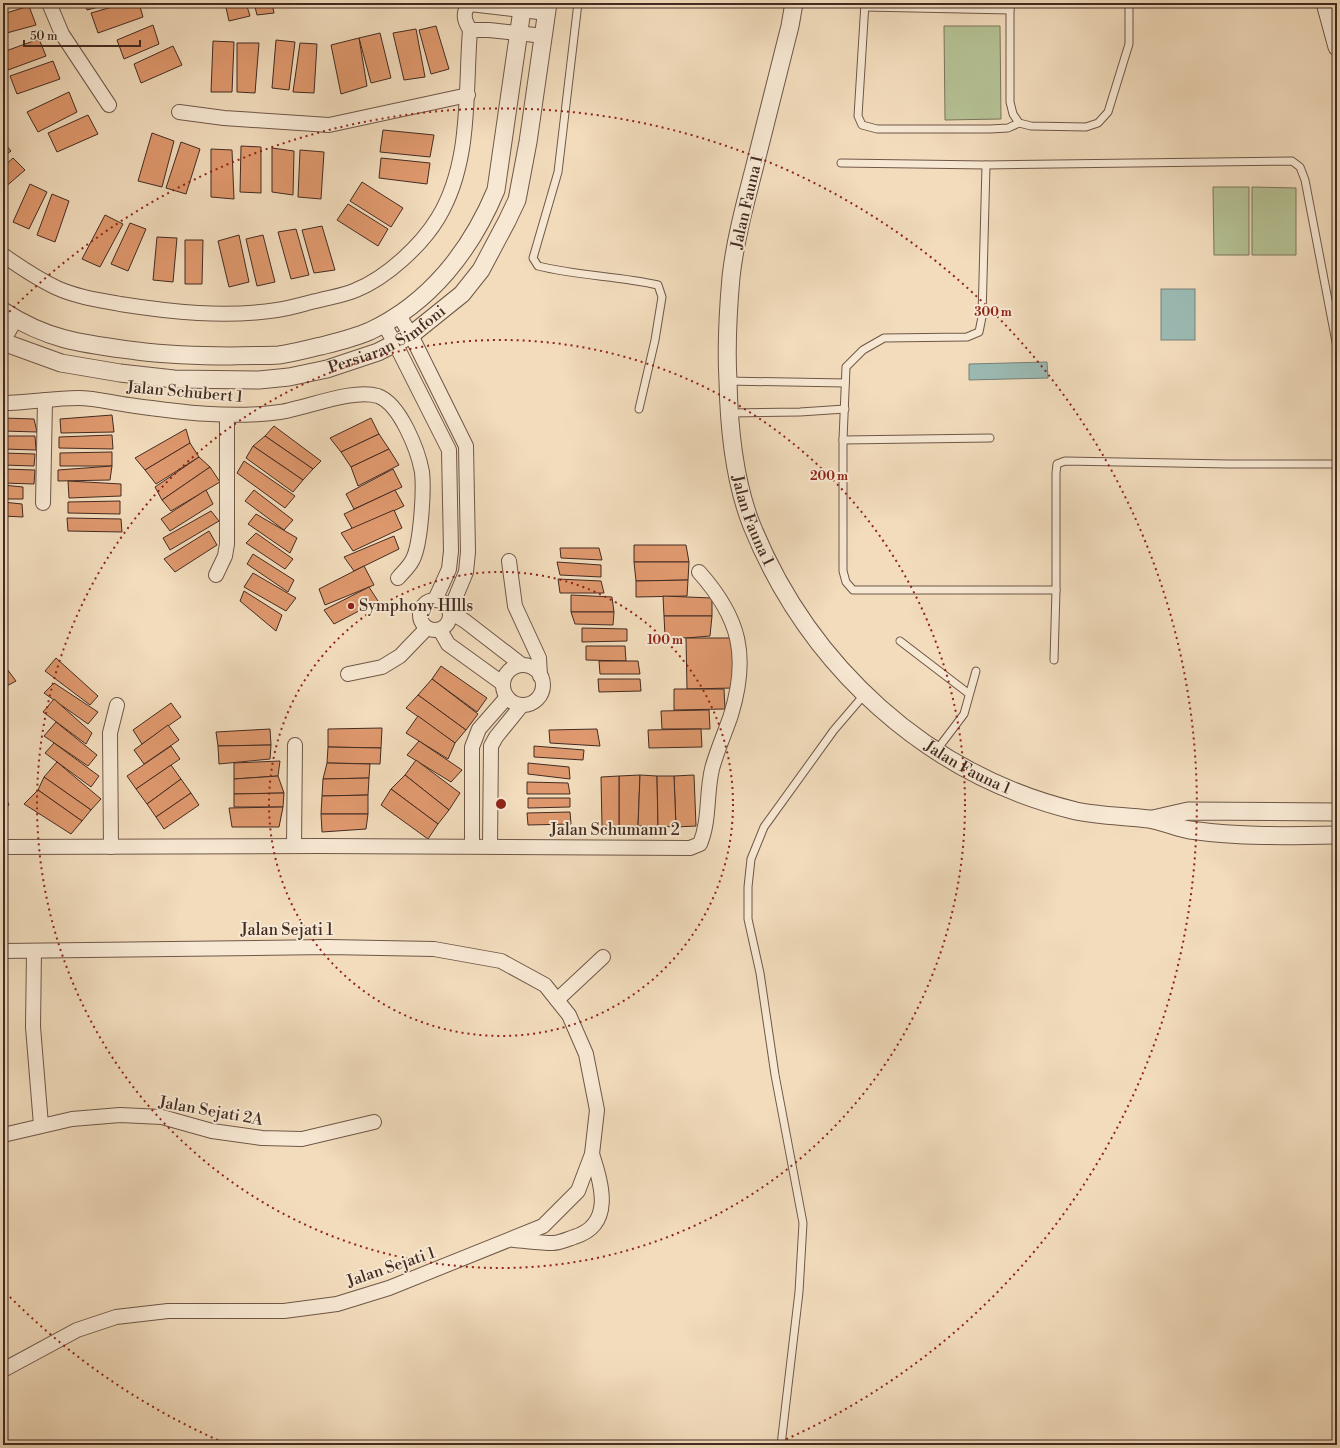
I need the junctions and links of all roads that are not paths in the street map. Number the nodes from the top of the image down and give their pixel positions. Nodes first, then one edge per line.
1 (49, 3) edge
2 (470, 3) edge
3 (578, 3) edge
4 (794, 3) edge
5 (1129, 3) edge
6 (1325, 3) edge
7 (865, 5) edge
8 (523, 6) edge
9 (1010, 6) edge
10 (547, 8) edge
11 (470, 30) junction
12 (519, 33) junction
13 (544, 36) junction
14 (1337, 46) edge
15 (468, 95) junction
16 (109, 105) dead end
17 (179, 112) dead end
18 (1019, 123) junction
19 (841, 163) dead end
20 (986, 165) junction
21 (3, 255) edge
22 (398, 314) junction
23 (10, 315) edge
24 (383, 323) junction
25 (410, 335) junction
26 (3, 342) edge
27 (395, 343) junction
28 (1337, 347) edge
29 (728, 381) junction
30 (845, 383) junction
31 (45, 400) junction
32 (3, 403) edge
33 (639, 409) dead end
34 (845, 409) junction
35 (730, 413) junction
36 (227, 415) junction
37 (990, 438) dead end
38 (843, 440) junction
39 (1337, 464) edge
40 (43, 503) dead end
41 (508, 561) dead end
42 (699, 572) dead end
43 (216, 574) dead end
44 (398, 578) dead end
45 (1056, 590) junction
46 (434, 600) junction
47 (449, 612) junction
48 (433, 629) junction
49 (900, 642) dead end
50 (1054, 660) dead end
51 (522, 665) junction
52 (976, 671) dead end
53 (348, 674) dead end
54 (540, 676) junction
55 (502, 682) junction
56 (968, 693) junction
57 (864, 695) junction
58 (507, 697) junction
59 (117, 705) dead end
60 (522, 705) junction
61 (295, 745) dead end
62 (491, 746) junction
63 (472, 747) junction
64 (936, 751) junction
65 (1337, 812) edge
66 (1151, 820) junction
67 (1337, 835) edge
68 (294, 846) junction
69 (481, 846) junction
70 (3, 847) edge
71 (111, 847) junction
72 (3, 951) edge
73 (34, 951) junction
74 (603, 958) dead end
75 (557, 1000) junction
76 (374, 1122) dead end
77 (41, 1125) junction
78 (3, 1135) edge
79 (592, 1154) junction
80 (509, 1240) junction
81 (3, 1370) edge
82 (781, 1445) edge

1 - 16 street
2 - 8 street
2 - 11 street
3 - 33 lane
4 - 29 street, Jalan Fauna 1
5 - 18 lane
6 - 14 street
7 - 9 lane
7 - 18 lane
8 - 10 street
8 - 12 street, Persiaran Simfoni
9 - 18 lane
10 - 13 street, Persiaran Simfoni
11 - 12 street
11 - 15 street
12 - 13 street
12 - 22 street, Persiaran Simfoni
13 - 25 street, Persiaran Simfoni
15 - 17 street
15 - 21 street
19 - 20 lane
20 - 28 lane
20 - 30 lane
22 - 24 street, Persiaran Simfoni
22 - 25 street
23 - 24 street, Persiaran Simfoni
23 - 26 street
24 - 27 street
25 - 27 street, Persiaran Simfoni
25 - 47 street
26 - 27 street, Persiaran Simfoni
27 - 46 street
29 - 30 lane
29 - 35 street, Jalan Fauna 1
30 - 34 lane
31 - 32 street, Jalan Schubert 1
31 - 36 street, Jalan Schubert 1
31 - 40 street
34 - 35 lane
34 - 38 lane
35 - 57 street, Jalan Fauna 1
36 - 43 street
36 - 44 street, Jalan Schubert 1
37 - 38 lane
38 - 45 lane
39 - 45 lane
41 - 54 street
42 - 69 street, Jalan Schumann 2
45 - 50 lane
46 - 47 street
46 - 48 street
47 - 48 street
47 - 51 street
48 - 53 street
48 - 55 street
49 - 56 lane
51 - 54 street
51 - 55 street
52 - 56 lane
54 - 60 street
55 - 58 street
56 - 64 lane
57 - 64 street, Jalan Fauna 1
57 - 82 lane
58 - 60 street
58 - 63 street
59 - 71 street
60 - 62 street
61 - 68 street
62 - 63 street
62 - 69 street
63 - 69 street
64 - 66 street, Jalan Fauna 1
65 - 66 street, Jalan Fauna 1
66 - 67 street, Jalan Fauna 1
68 - 69 street
68 - 71 street
70 - 71 street
72 - 73 street, Jalan Sejati 1
73 - 75 street, Jalan Sejati 1
73 - 77 street
74 - 75 street
75 - 79 street, Jalan Sejati 1
76 - 77 street, Jalan Sejati 2A
77 - 78 street, Jalan Sejati 2A
79 - 80 street, Jalan Sejati 1
79 - 80 street
80 - 81 street, Jalan Sejati 1

